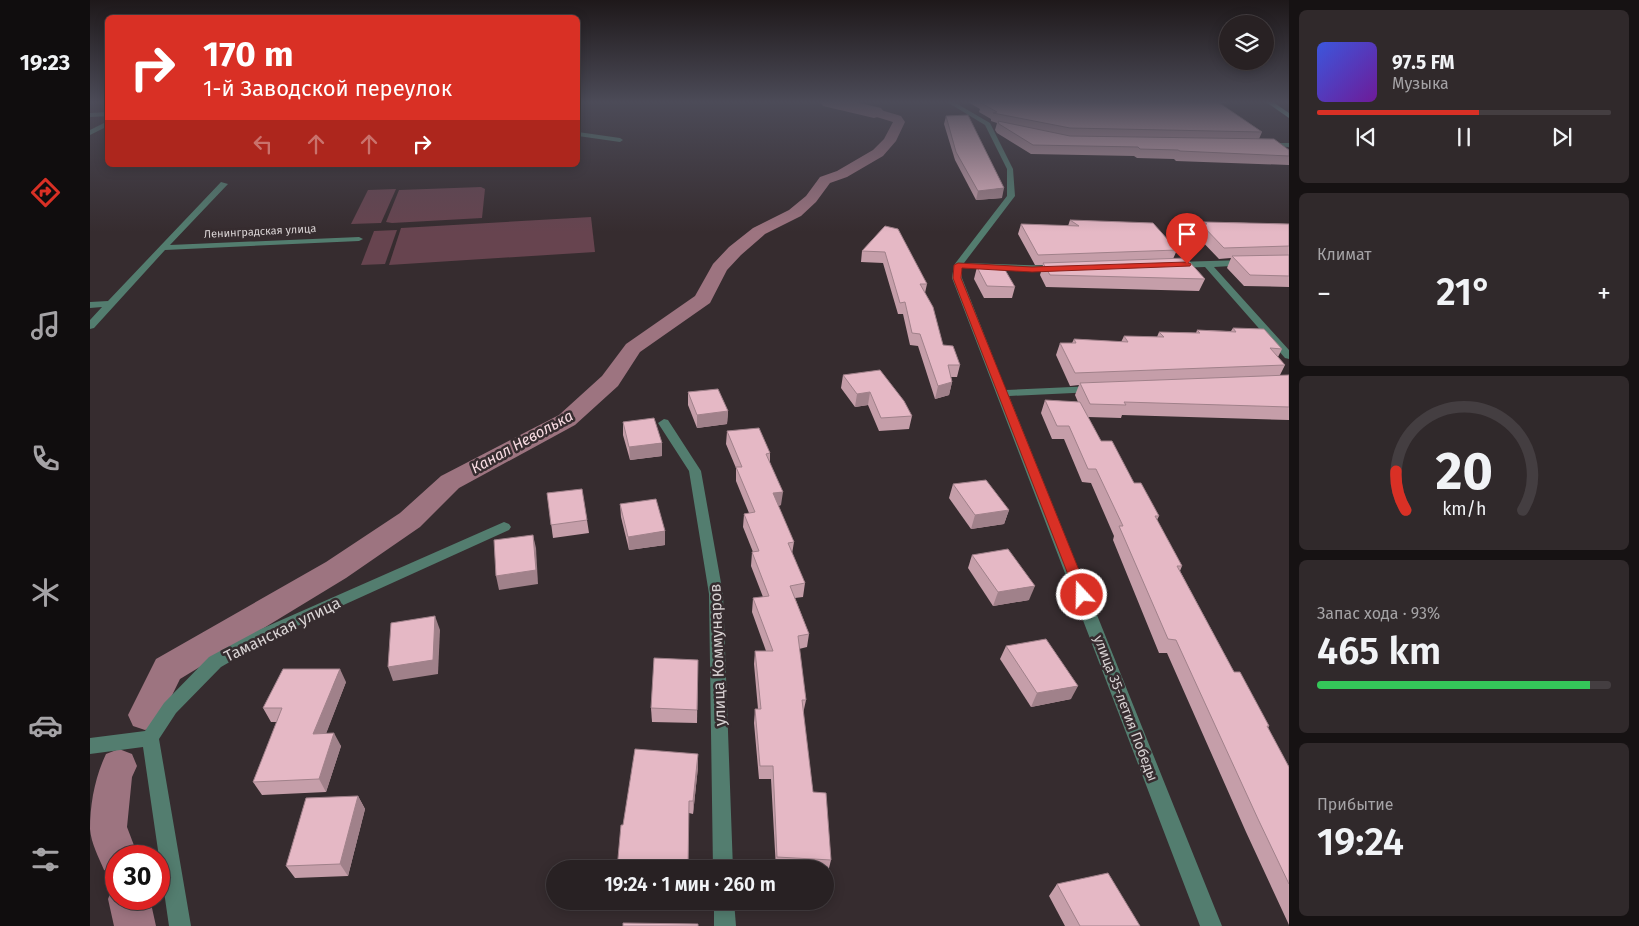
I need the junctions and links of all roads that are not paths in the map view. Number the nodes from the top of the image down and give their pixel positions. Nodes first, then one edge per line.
1 (1000, 145) edge
2 (1266, 145) edge
3 (1289, 146) edge
4 (224, 184) dead end
5 (359, 239) dead end
6 (163, 248) junction
7 (1252, 262) edge
8 (1207, 264) junction
9 (958, 265) junction
10 (1168, 265) edge
11 (1071, 268) edge
12 (112, 304) junction
13 (90, 305) edge
14 (90, 326) edge
15 (1289, 356) edge
16 (1102, 389) edge
17 (1004, 393) junction
18 (664, 423) dead end
19 (504, 527) dead end
20 (150, 738) junction
21 (90, 746) edge
22 (723, 860) edge
23 (724, 910) edge
24 (180, 926) edge
25 (725, 926) edge
26 (1211, 926) edge

1 - 9 street
2 - 3 street
4 - 6 street, Ленинградская улица
5 - 6 street, Ленинградская улица
6 - 12 street, Ленинградская улица
7 - 8 street
8 - 10 street
8 - 15 street
9 - 11 street
9 - 17 street, улица 35-летия Победы
12 - 13 street
12 - 14 street, Ленинградская улица
16 - 17 street
17 - 26 street, улица 35-летия Победы
18 - 22 street, улица Коммунаров
19 - 20 street, Таманская улица
20 - 21 street
20 - 24 street
23 - 25 street

